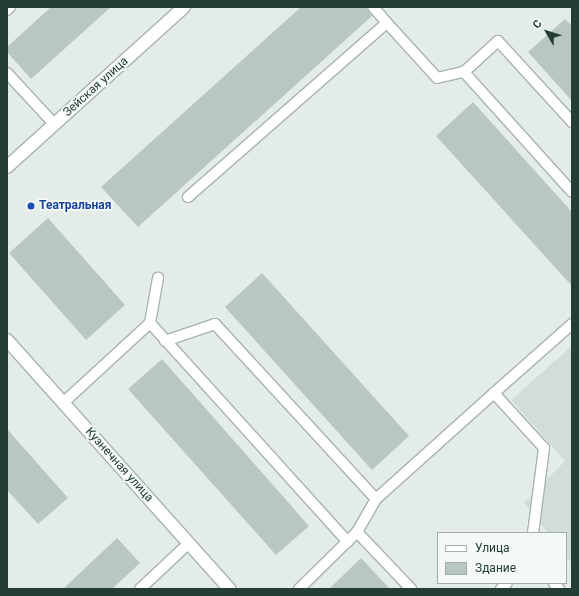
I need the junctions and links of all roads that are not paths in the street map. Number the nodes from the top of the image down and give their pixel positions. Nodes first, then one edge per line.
1 (10, 7) edge
2 (184, 7) edge
3 (373, 7) edge
4 (7, 10) edge
5 (387, 23) junction
6 (464, 72) junction
7 (7, 73) edge
8 (572, 122) edge
9 (54, 124) junction
10 (7, 167) edge
11 (572, 192) edge
12 (188, 197) dead end
13 (158, 278) dead end
14 (150, 323) junction
15 (572, 324) edge
16 (7, 340) edge
17 (165, 341) junction
18 (494, 393) junction
19 (63, 403) junction
20 (376, 499) junction
21 (357, 532) junction
22 (533, 532) edge
23 (348, 542) junction
24 (189, 543) junction
25 (140, 589) edge
26 (230, 589) edge
27 (299, 589) edge
28 (411, 589) edge

1 - 4 lane
2 - 9 street, Зейская улица
3 - 5 lane
5 - 6 lane
5 - 12 lane
6 - 8 lane
6 - 11 lane
7 - 9 lane
9 - 10 street, Зейская улица
13 - 14 lane
14 - 17 lane
14 - 19 lane
15 - 18 lane
16 - 19 street, Кузнечная улица
17 - 20 lane
17 - 23 lane
18 - 20 lane
18 - 22 lane
19 - 24 street, Кузнечная улица
20 - 21 lane
21 - 23 lane
21 - 28 lane
23 - 27 lane
24 - 25 lane
24 - 26 street, Кузнечная улица

